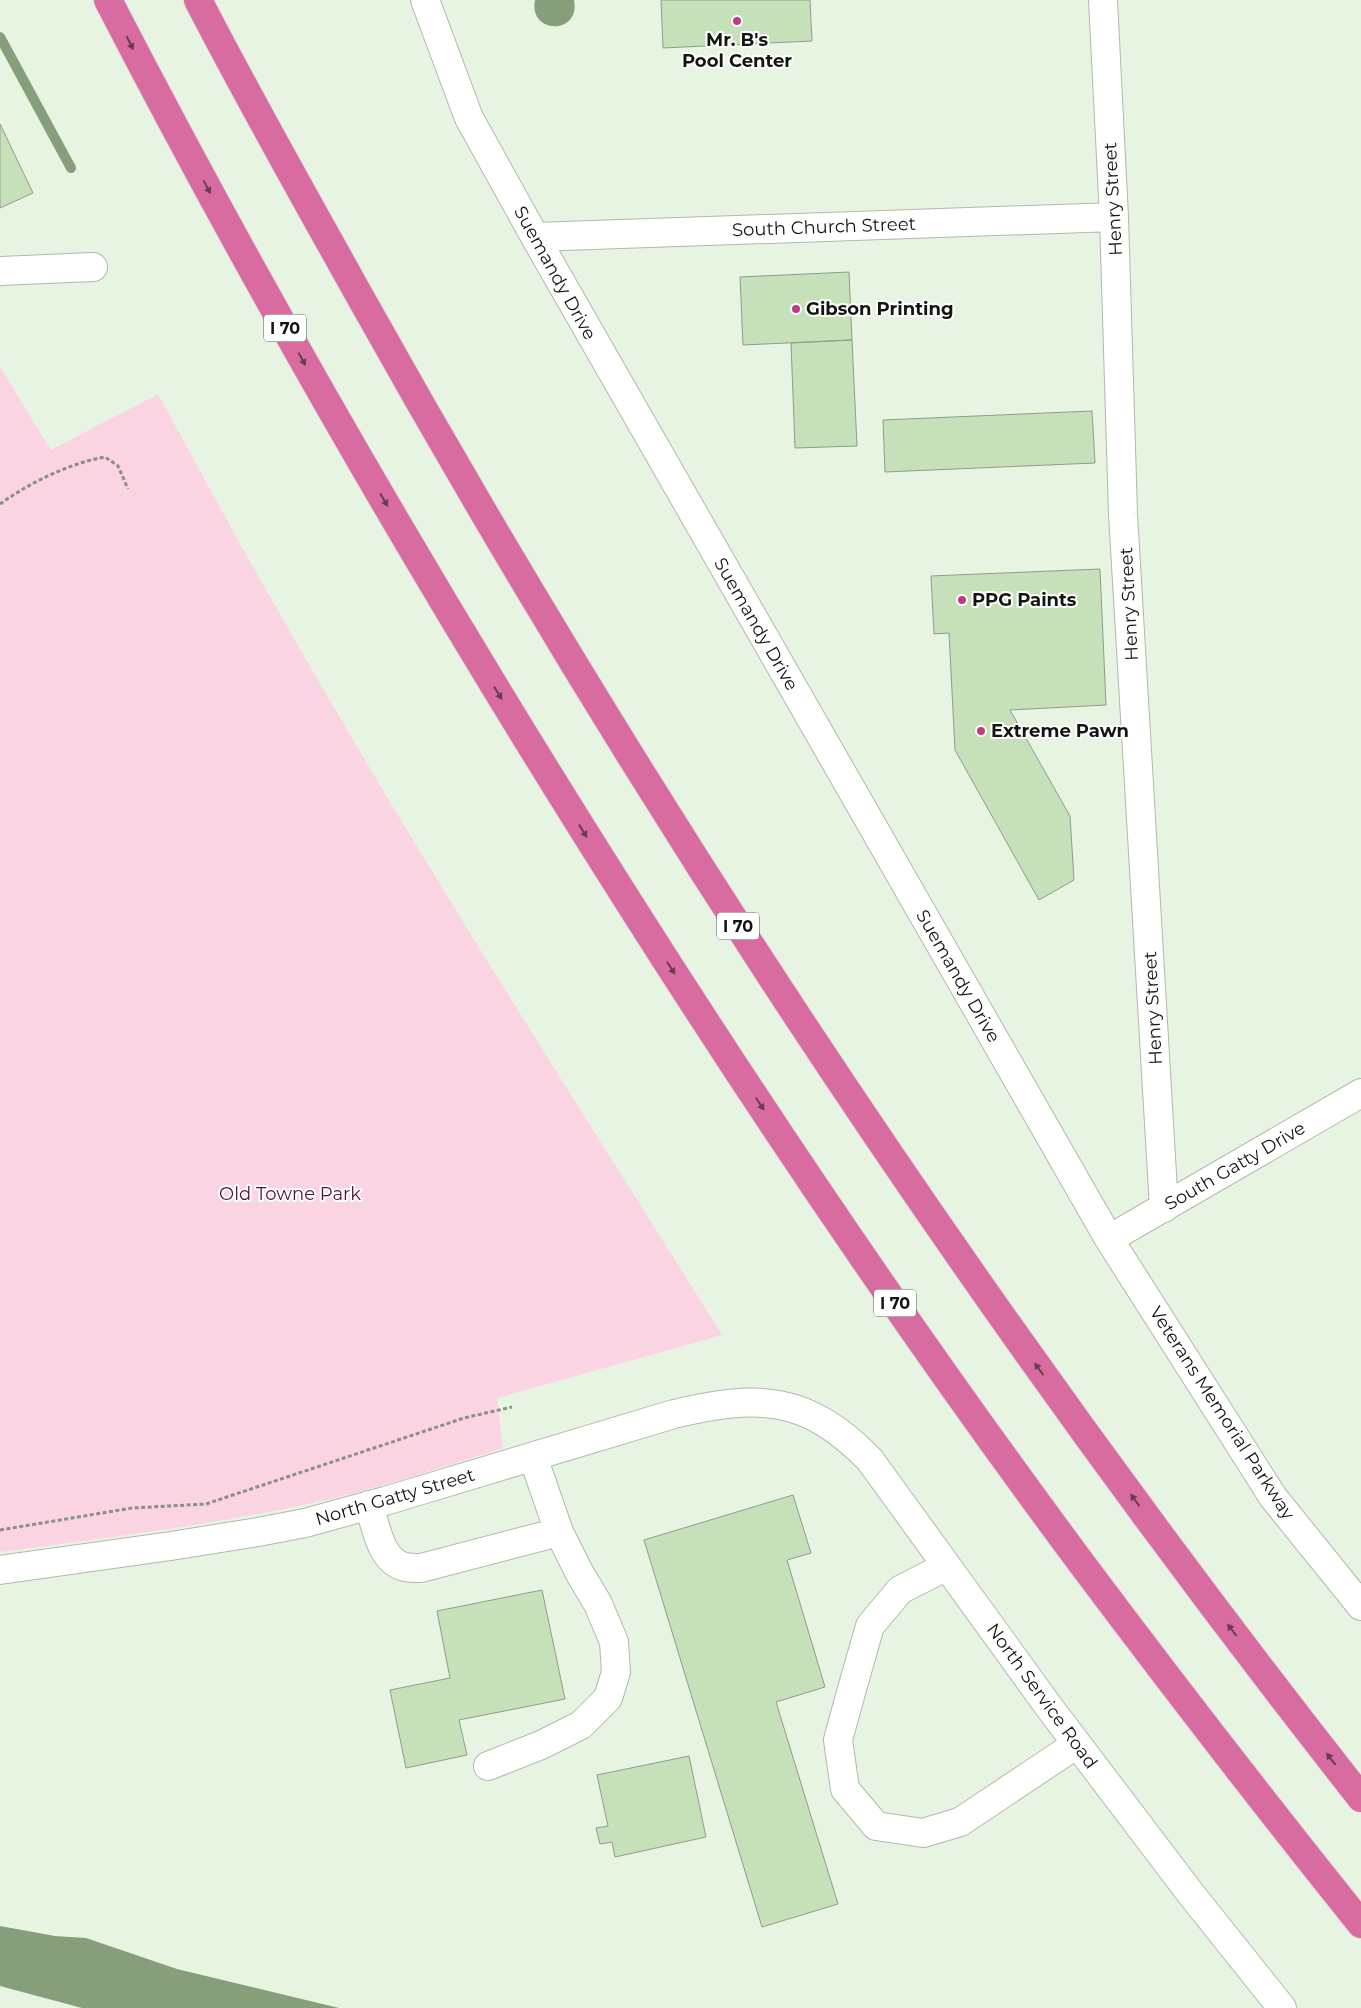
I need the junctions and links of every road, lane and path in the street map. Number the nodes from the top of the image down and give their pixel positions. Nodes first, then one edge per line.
1 (108, 0) edge
2 (198, 0) edge
3 (425, 0) edge
4 (1103, 0) edge
5 (1114, 217) junction
6 (534, 237) junction
7 (94, 267) dead end
8 (0, 271) edge
9 (128, 489) dead end
10 (0, 504) edge
11 (1361, 1093) edge
12 (1164, 1208) junction
13 (1109, 1239) junction
14 (785, 1406) joint
15 (512, 1407) dead end
16 (533, 1457) junction
17 (369, 1505) junction
18 (0, 1530) edge
19 (559, 1532) junction
20 (947, 1566) junction
21 (0, 1570) edge
22 (1361, 1606) edge
23 (1077, 1744) junction
24 (488, 1766) dead end
25 (1361, 1798) edge
26 (1361, 1924) edge
27 (1282, 2008) edge

1 -> 26 highway, I 70
25 -> 2 highway, I 70
3 - 6 street, Suemandy Drive
4 - 5 street, Henry Street
5 - 6 street, South Church Street
5 - 12 street, Henry Street
6 - 13 street, Suemandy Drive
7 - 8 street
9 - 10 path
11 - 12 street, South Gatty Drive
12 - 13 street, South Gatty Drive
13 - 22 street, Veterans Memorial Parkway
14 - 16 street, North Gatty Street
14 - 20 street, North Service Road
15 - 18 path
16 - 17 street, North Gatty Street
16 - 19 street
17 - 19 street
17 - 21 street, North Gatty Street
19 - 24 street
20 - 23 street, North Service Road
20 - 23 street
23 - 27 street, North Service Road

